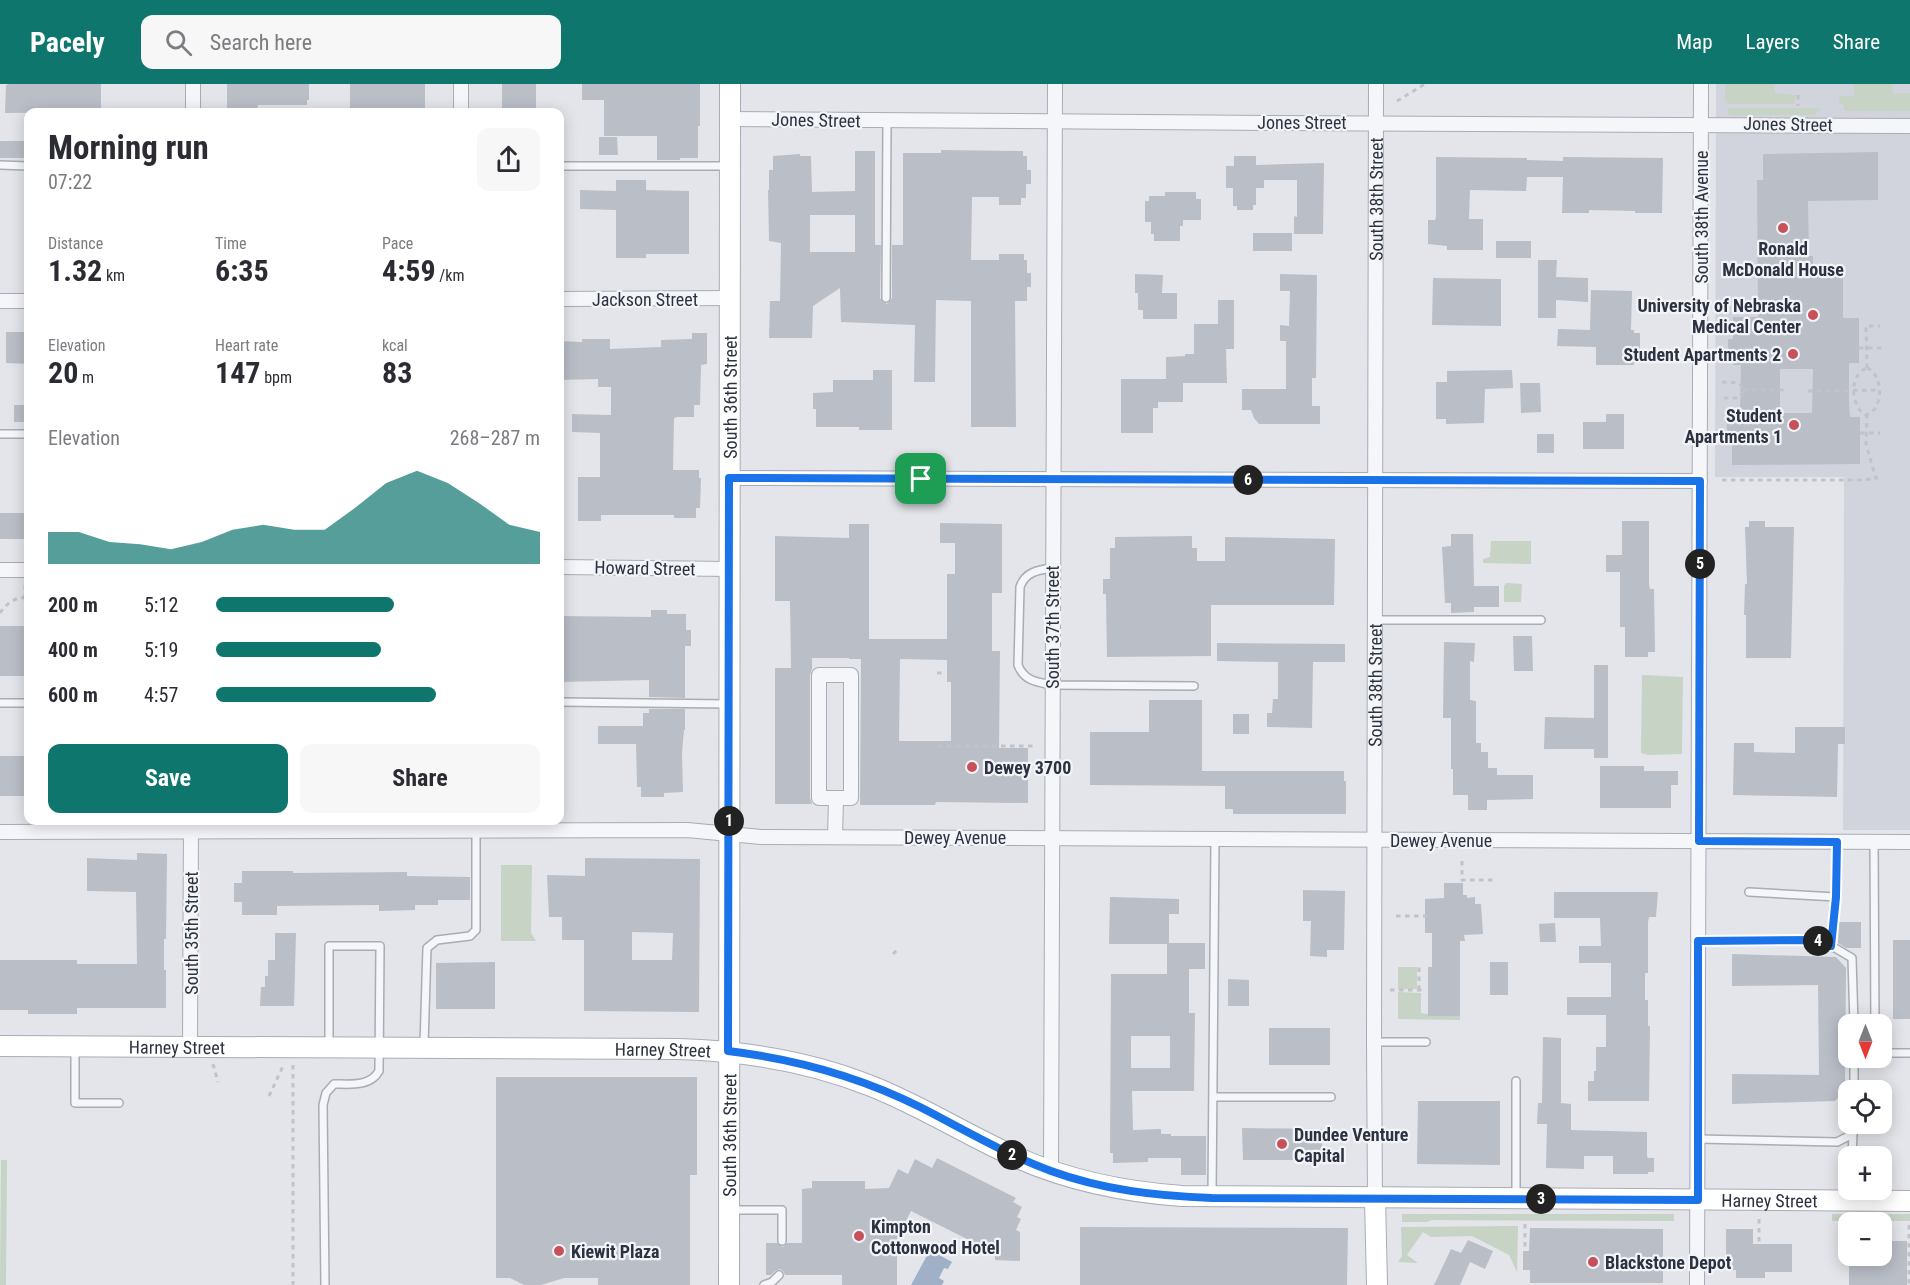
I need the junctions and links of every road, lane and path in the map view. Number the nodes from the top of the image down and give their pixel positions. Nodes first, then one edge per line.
1 (193, 84) edge
2 (461, 84) edge
3 (730, 84) edge
4 (1055, 84) edge
5 (1376, 84) edge
6 (1425, 84) edge
7 (1701, 84) edge
8 (1798, 95) dead end
9 (1397, 101) dead end
10 (1798, 106) dead end
11 (193, 108) edge
12 (461, 108) edge
13 (730, 119) junction
14 (887, 121) junction
15 (1376, 122) junction
16 (1055, 123) junction
17 (1701, 123) junction
18 (1910, 126) edge
19 (0, 165) edge
20 (24, 166) edge
21 (564, 166) edge
22 (730, 166) junction
23 (730, 298) junction
24 (886, 298) dead end
25 (564, 299) edge
26 (0, 301) edge
27 (24, 301) edge
28 (1880, 326) dead end
29 (1859, 348) dead end
30 (1866, 348) junction
31 (1882, 348) dead end
32 (1867, 368) junction
33 (1722, 382) dead end
34 (1743, 390) junction
35 (1785, 390) dead end
36 (1853, 390) junction
37 (1879, 390) junction
38 (1808, 391) dead end
39 (1722, 398) dead end
40 (1867, 414) junction
41 (1860, 433) dead end
42 (1865, 433) junction
43 (1880, 433) dead end
44 (0, 434) edge
45 (24, 434) edge
46 (729, 478) junction
47 (1053, 480) junction
48 (1375, 480) junction
49 (1722, 480) dead end
50 (1700, 481) junction
51 (564, 567) edge
52 (1053, 568) junction
53 (730, 569) junction
54 (0, 570) edge
55 (24, 574) edge
56 (24, 598) edge
57 (0, 613) edge
58 (1375, 620) junction
59 (1541, 620) dead end
60 (937, 673) dead end
61 (944, 673) dead end
62 (1052, 685) junction
63 (1194, 686) dead end
64 (564, 702) edge
65 (0, 703) edge
66 (24, 703) edge
67 (729, 704) junction
68 (938, 746) dead end
69 (1033, 746) dead end
70 (836, 798) junction
71 (191, 826) edge
72 (460, 826) edge
73 (476, 831) junction
74 (0, 832) edge
75 (728, 834) junction
76 (835, 837) junction
77 (1051, 838) junction
78 (1215, 839) junction
79 (1375, 840) junction
80 (1699, 841) junction
81 (1837, 842) junction
82 (1874, 842) junction
83 (1910, 842) edge
84 (1461, 861) dead end
85 (1494, 880) dead end
86 (1749, 892) dead end
87 (1836, 897) junction
88 (1396, 916) dead end
89 (1432, 916) dead end
90 (1698, 941) junction
91 (1831, 946) junction
92 (897, 950) dead end
93 (893, 954) dead end
94 (1419, 963) dead end
95 (1388, 990) dead end
96 (1854, 1014) edge
97 (1875, 1014) edge
98 (1374, 1042) junction
99 (1426, 1042) dead end
100 (0, 1046) edge
101 (75, 1046) junction
102 (190, 1046) junction
103 (328, 1047) junction
104 (379, 1047) junction
105 (424, 1047) junction
106 (728, 1051) junction
107 (1892, 1053) edge
108 (1910, 1053) edge
109 (212, 1063) dead end
110 (285, 1063) dead end
111 (293, 1063) dead end
112 (1516, 1081) dead end
113 (218, 1082) dead end
114 (269, 1095) dead end
115 (1213, 1097) junction
116 (1331, 1097) dead end
117 (119, 1103) dead end
118 (1853, 1134) joint
119 (1698, 1139) junction
120 (1852, 1146) edge
121 (1051, 1171) junction
122 (1838, 1195) edge
123 (1212, 1198) junction
124 (1376, 1199) junction
125 (1516, 1199) junction
126 (1892, 1199) edge
127 (1698, 1200) junction
128 (1910, 1201) edge
129 (729, 1210) junction
130 (1758, 1216) dead end
131 (1525, 1224) dead end
132 (1909, 1225) edge
133 (782, 1241) dead end
134 (1759, 1244) dead end
135 (1525, 1249) dead end
136 (779, 1275) dead end
137 (293, 1285) edge
138 (325, 1285) edge
139 (729, 1285) edge
140 (764, 1285) edge
141 (1377, 1285) edge
142 (1697, 1285) edge
143 (1909, 1285) edge

1 - 11 street
2 - 12 street
3 - 13 main road, South 36th Street
4 - 16 street, South 37th Street
5 - 15 street, South 38th Street
6 - 9 path
7 - 17 street, South 38th Avenue
8 - 10 path
13 - 14 street, Jones Street
13 - 22 main road, South 36th Street
14 - 16 street, Jones Street
14 - 24 lane
15 - 16 street, Jones Street
15 - 17 street, Jones Street
15 - 48 street, South 38th Street
16 - 47 street, South 37th Street
17 - 18 street, Jones Street
17 - 50 street, South 38th Avenue
19 - 20 lane
21 - 22 lane
22 - 23 main road, South 36th Street
23 - 25 street, Jackson Street
23 - 46 main road, South 36th Street
26 - 27 street
28 - 30 path
29 - 30 path
30 - 31 path
30 - 32 path
32 - 36 path
32 - 37 path
33 - 34 path
34 - 35 path
34 - 39 path
36 - 37 path
36 - 38 path
36 - 40 path
37 - 40 path
40 - 42 path
41 - 42 path
42 - 43 path
42 - 49 path
44 - 45 lane
46 - 47 street
46 - 53 main road, South 36th Street
47 - 48 street
47 - 52 street, South 37th Street
48 - 50 street
48 - 58 street, South 38th Street
50 - 80 street, South 38th Avenue
51 - 53 street, Howard Street
52 - 62 street, South 37th Street
52 - 62 lane
53 - 67 main road, South 36th Street
54 - 55 street
56 - 57 path
58 - 59 lane
58 - 79 street, South 38th Street
60 - 61 path
62 - 63 lane
62 - 77 street, South 37th Street
64 - 67 lane
65 - 66 lane
67 - 75 main road, South 36th Street
68 - 69 path
70 - 70 street
70 - 76 street
71 - 72 street, Dewey Avenue
71 - 74 street, Dewey Avenue
71 - 102 street, South 35th Street
72 - 73 street, Dewey Avenue
73 - 75 street, Dewey Avenue
73 - 105 lane
75 - 76 street, Dewey Avenue
75 - 106 main road, South 36th Street
76 - 77 street, Dewey Avenue
77 - 78 street, Dewey Avenue
77 - 121 street, South 37th Street
78 - 79 street, Dewey Avenue
78 - 115 lane
79 - 80 street, Dewey Avenue
79 - 98 street, South 38th Street
80 - 81 street, Dewey Avenue
80 - 90 street, South 38th Avenue
81 - 82 street, Dewey Avenue
81 - 87 lane
82 - 83 street, Dewey Avenue
82 - 97 lane
84 - 85 path
86 - 87 lane
87 - 91 lane
88 - 89 path
90 - 91 lane
90 - 119 street, South 38th Avenue
91 - 96 lane
92 - 93 path
94 - 95 path
98 - 99 lane
98 - 124 street, South 38th Street
100 - 101 main road, Harney Street
101 - 102 main road, Harney Street
101 - 117 lane
102 - 103 main road, Harney Street
103 - 104 main road, Harney Street
103 - 104 lane
104 - 105 main road, Harney Street
104 - 138 lane
105 - 106 main road, Harney Street
106 - 121 main road, Harney Street
106 - 129 main road, South 36th Street
107 - 108 lane
109 - 113 path
110 - 114 path
111 - 137 path
112 - 125 lane
115 - 116 lane
115 - 123 lane
118 - 119 lane
118 - 120 lane
119 - 127 street, South 38th Avenue
121 - 123 main road, Harney Street
122 - 127 main road, Harney Street
123 - 124 main road, Harney Street
124 - 125 main road, Harney Street
124 - 141 main road, South 38th Street
125 - 127 main road, Harney Street
126 - 128 main road, Harney Street
127 - 142 street, South 38th Avenue
129 - 133 lane
129 - 139 main road, South 36th Street
130 - 134 path
131 - 135 path
132 - 143 path
136 - 140 lane

